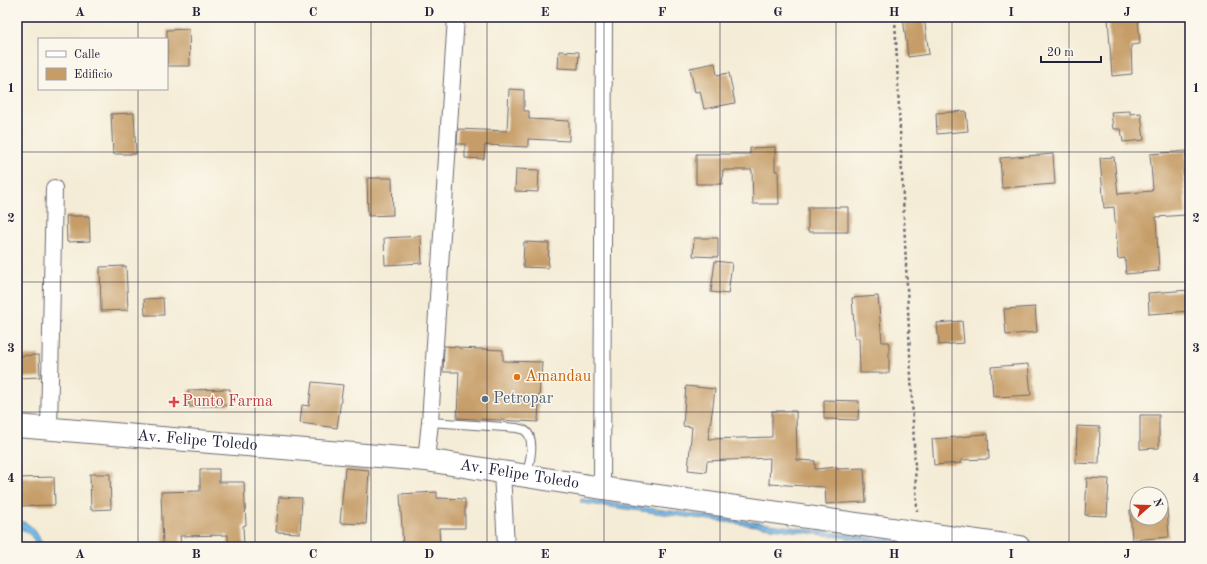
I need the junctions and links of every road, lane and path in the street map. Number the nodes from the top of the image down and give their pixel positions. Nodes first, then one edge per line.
1 (456, 17) edge
2 (604, 17) edge
3 (896, 18) dead end
4 (54, 188) dead end
5 (430, 422) junction
6 (17, 426) edge
7 (49, 429) junction
8 (426, 460) junction
9 (502, 472) junction
10 (527, 476) junction
11 (602, 488) junction
12 (918, 533) junction
13 (506, 547) edge
14 (1018, 547) edge

1 - 5 street
2 - 11 street
3 - 12 path
4 - 7 street
5 - 8 street
5 - 10 lane
6 - 7 main road, Av. Felipe Toledo
7 - 8 main road, Av. Felipe Toledo
8 - 9 main road, Av. Felipe Toledo
9 - 10 main road, Av. Felipe Toledo
9 - 13 street
10 - 11 main road, Av. Felipe Toledo
11 - 12 main road, Av. Felipe Toledo
12 - 14 main road, Av. Felipe Toledo

